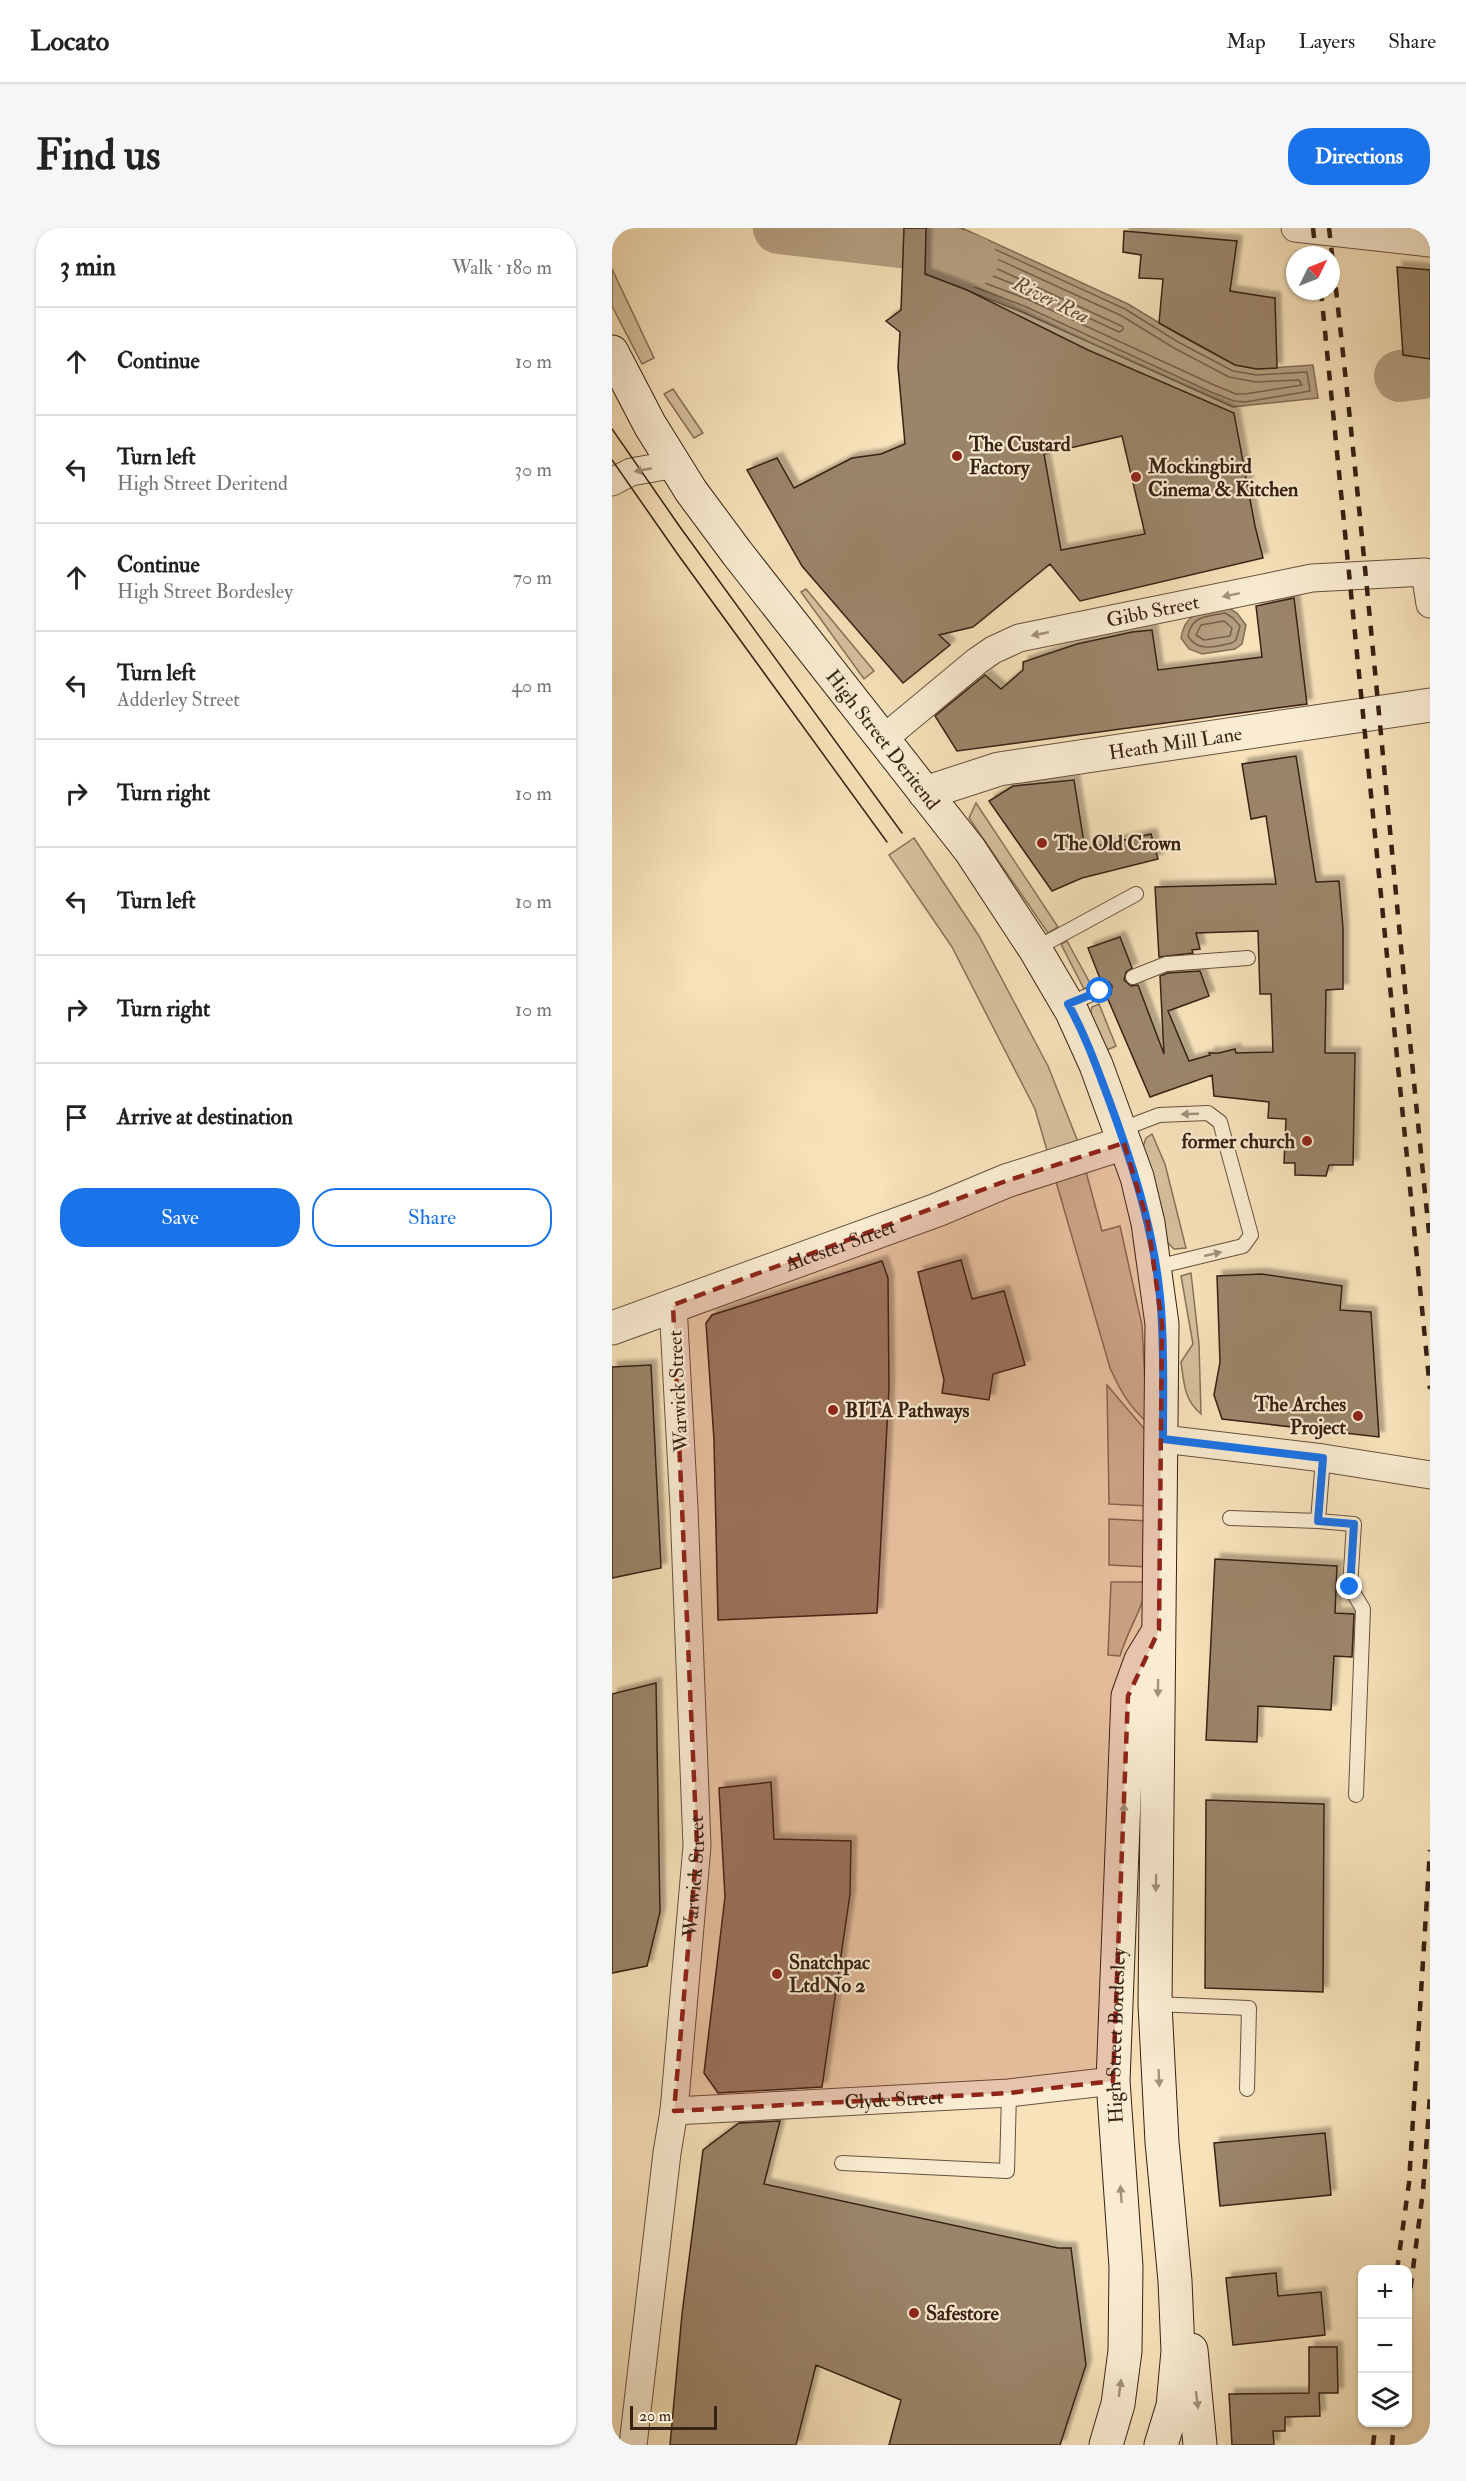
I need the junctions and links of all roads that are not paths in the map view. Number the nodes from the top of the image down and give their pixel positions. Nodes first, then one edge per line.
1 (1295, 228) edge
2 (1430, 243) edge
3 (612, 352) edge
4 (676, 464) junction
5 (612, 482) edge
6 (1430, 604) edge
7 (1430, 705) edge
8 (882, 740) junction
9 (925, 793) junction
10 (1136, 894) dead end
11 (1035, 949) junction
12 (1248, 958) dead end
13 (1133, 977) dead end
14 (1104, 989) dead end
15 (1068, 1004) junction
16 (1122, 1136) junction
17 (1156, 1267) junction
18 (673, 1305) junction
19 (612, 1328) edge
20 (1163, 1439) junction
21 (1323, 1458) junction
22 (1430, 1475) edge
23 (1230, 1518) dead end
24 (1318, 1521) junction
25 (1159, 1630) junction
26 (1356, 1795) dead end
27 (1155, 2004) junction
28 (1113, 2081) junction
29 (1247, 2090) dead end
30 (1009, 2093) junction
31 (674, 2111) junction
32 (842, 2163) dead end
33 (1175, 2281) junction
34 (633, 2445) edge
35 (1106, 2445) edge
36 (1161, 2445) edge
37 (1200, 2445) edge

1 - 2 street
3 - 4 main road, High Street Deritend
4 -> 5 street
4 - 8 main road, High Street Deritend
6 -> 8 street, Gibb Street
7 - 9 main road, Heath Mill Lane
8 - 9 main road, High Street Deritend
9 - 11 main road, High Street Deritend
10 - 11 lane
11 - 15 main road, High Street Deritend
12 - 13 lane
14 - 15 lane
15 - 16 main road, High Street Deritend
16 - 17 main road, High Street Bordesley
17 -> 16 lane
16 - 18 main road, Alcester Street
17 - 20 main road, High Street Bordesley
18 - 19 main road, Alcester Street
18 - 31 street, Warwick Street
20 - 21 street
20 - 25 main road, High Street Bordesley
21 - 22 street
21 - 24 lane
23 - 24 lane
24 - 26 lane
25 -> 27 main road, High Street Bordesley
28 -> 25 main road, High Street Bordesley
27 - 29 lane
27 -> 33 main road, High Street Bordesley
28 - 30 street, Clyde Street
35 -> 28 main road, High Street Bordesley
30 - 31 street, Clyde Street
30 - 32 lane
31 - 34 street, Warwick Street
33 - 36 main road, High Street Bordesley
33 -> 37 main road

